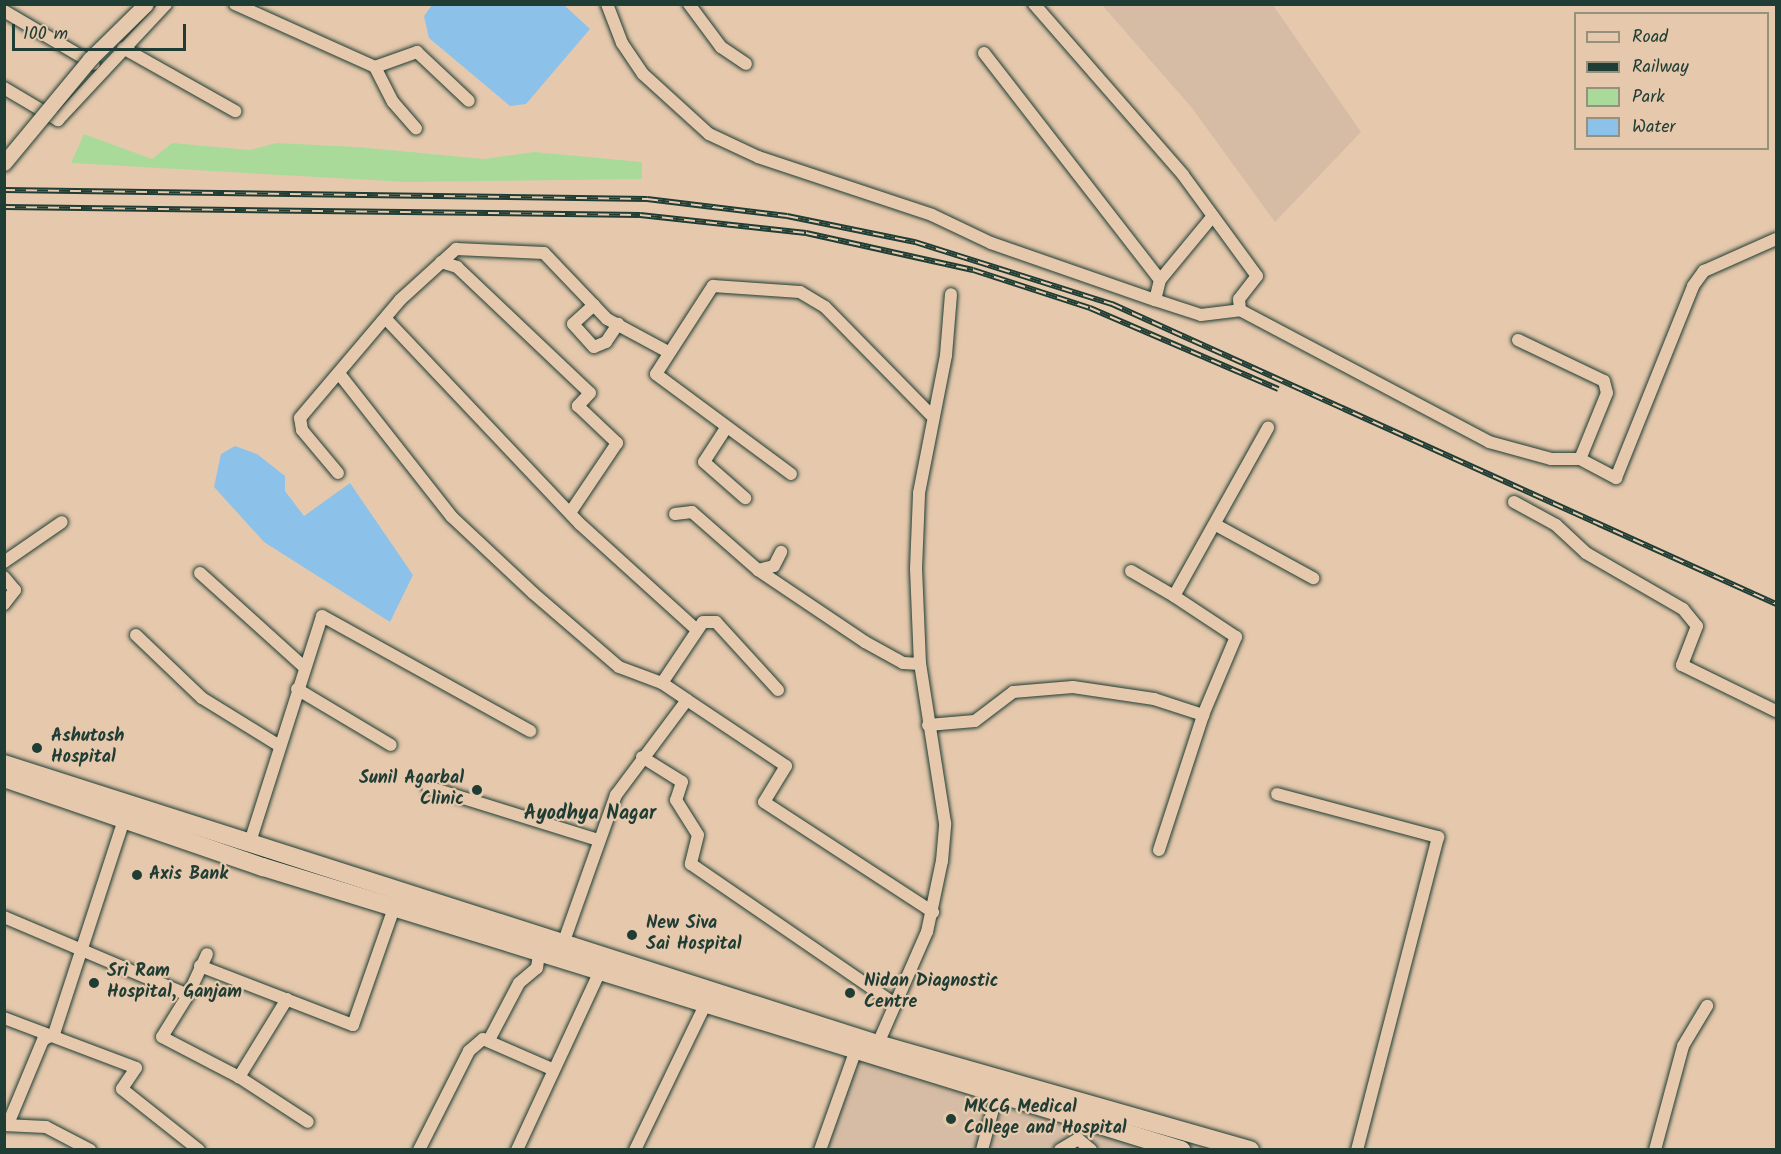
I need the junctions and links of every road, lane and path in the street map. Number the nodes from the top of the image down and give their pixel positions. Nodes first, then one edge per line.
1 (146, 4) edge
2 (166, 4) edge
3 (235, 4) edge
4 (607, 4) edge
5 (689, 4) edge
6 (1034, 4) edge
7 (4, 11) edge
8 (123, 48) junction
9 (984, 53) dead end
10 (746, 64) dead end
11 (375, 67) junction
12 (102, 69) junction
13 (4, 87) edge
14 (469, 101) dead end
15 (235, 111) dead end
16 (416, 128) dead end
17 (4, 163) edge
18 (1213, 216) junction
19 (1776, 239) edge
20 (441, 262) junction
21 (1160, 280) junction
22 (951, 294) dead end
23 (1155, 300) junction
24 (594, 305) junction
25 (1240, 310) junction
26 (387, 320) junction
27 (618, 324) junction
28 (1518, 340) dead end
29 (668, 352) junction
30 (341, 376) junction
31 (932, 416) junction
32 (726, 428) junction
33 (1268, 428) dead end
34 (1580, 459) junction
35 (338, 473) dead end
36 (791, 474) dead end
37 (745, 498) dead end
38 (1514, 502) dead end
39 (570, 513) junction
40 (675, 514) dead end
41 (62, 522) dead end
42 (1216, 525) junction
43 (781, 552) dead end
44 (4, 562) edge
45 (758, 570) junction
46 (1131, 571) dead end
47 (200, 573) dead end
48 (4, 577) edge
49 (1313, 578) dead end
50 (1174, 596) junction
51 (4, 604) edge
52 (697, 630) junction
53 (136, 635) dead end
54 (920, 664) junction
55 (304, 667) junction
56 (662, 683) junction
57 (297, 689) junction
58 (778, 690) dead end
59 (687, 700) junction
60 (1776, 711) edge
61 (1203, 715) junction
62 (928, 725) junction
63 (530, 731) dead end
64 (278, 745) junction
65 (391, 745) dead end
66 (642, 757) junction
67 (4, 764) edge
68 (4, 778) edge
69 (428, 787) dead end
70 (1277, 794) dead end
71 (127, 811) junction
72 (598, 840) junction
73 (250, 842) junction
74 (1159, 850) dead end
75 (394, 909) junction
76 (933, 912) junction
77 (4, 917) edge
78 (563, 944) junction
79 (82, 950) junction
80 (207, 954) dead end
81 (538, 954) junction
82 (200, 966) junction
83 (599, 973) junction
84 (188, 995) junction
85 (287, 999) junction
86 (708, 999) junction
87 (895, 1004) junction
88 (1707, 1006) dead end
89 (4, 1018) edge
90 (54, 1034) junction
91 (489, 1040) junction
92 (867, 1049) junction
93 (554, 1070) junction
94 (239, 1077) junction
95 (997, 1094) junction
96 (308, 1122) dead end
97 (6, 1125) edge
98 (1231, 1147) edge
99 (90, 1149) edge
100 (199, 1149) edge
101 (419, 1149) edge
102 (518, 1149) edge
103 (635, 1149) edge
104 (820, 1149) edge
105 (982, 1149) edge
106 (1060, 1149) edge
107 (1091, 1149) edge
108 (1181, 1149) edge
109 (1250, 1149) edge
110 (1357, 1149) edge
111 (1655, 1149) edge

1 - 17 main road, bridge
2 - 8 street
3 - 11 street
4 - 23 street
5 - 10 street
6 - 18 street
7 - 12 street
8 - 12 street
8 - 15 street
9 - 21 street
11 - 14 street
11 - 16 street
12 - 13 street
18 - 21 street
18 - 25 street
19 - 34 street
20 - 24 street
20 - 26 street
20 - 39 street
21 - 23 street
22 - 31 street
23 - 25 street
24 - 27 street
24 - 27 street
25 - 34 street
26 - 30 street
26 - 39 street
27 - 29 street
28 - 34 street
29 - 31 street
29 - 32 street
30 - 35 street
30 - 56 street
31 - 54 street
32 - 36 street
32 - 37 street
33 - 42 street
38 - 60 street
39 - 52 street
40 - 45 street
41 - 44 street
42 - 49 street
42 - 50 street
43 - 45 street
45 - 54 street
46 - 50 street
47 - 55 street
48 - 51 street
50 - 61 street
52 - 56 street
52 - 58 street
53 - 64 street
54 - 62 street
55 - 57 street
55 - 63 street
56 - 59 street
57 - 64 street
57 - 65 street
59 - 66 street
59 - 76 street
61 - 62 street
61 - 74 street
62 - 76 street
64 - 73 street
66 - 72 street
66 - 87 street
67 - 71 highway
68 - 71 highway
69 - 72 street
70 - 110 street
71 - 73 highway
71 - 75 highway
71 - 79 street
72 - 78 street
73 - 78 highway
75 - 81 highway
75 - 85 street
76 - 87 street
77 - 79 street
78 - 86 highway
79 - 84 street
79 - 90 street
80 - 82 street
81 - 83 highway
81 - 91 street
82 - 84 street
82 - 85 street
83 - 86 highway
83 - 93 street
84 - 94 street
85 - 94 street
86 - 92 highway
86 - 103 street
87 - 92 street
88 - 111 street
89 - 90 street
90 - 97 street
90 - 100 street
91 - 93 street
91 - 101 street
92 - 95 highway
92 - 98 highway
92 - 104 street
93 - 102 street
94 - 96 street
95 - 105 street
95 - 108 highway
97 - 99 street
98 - 109 highway
106 - 107 street

